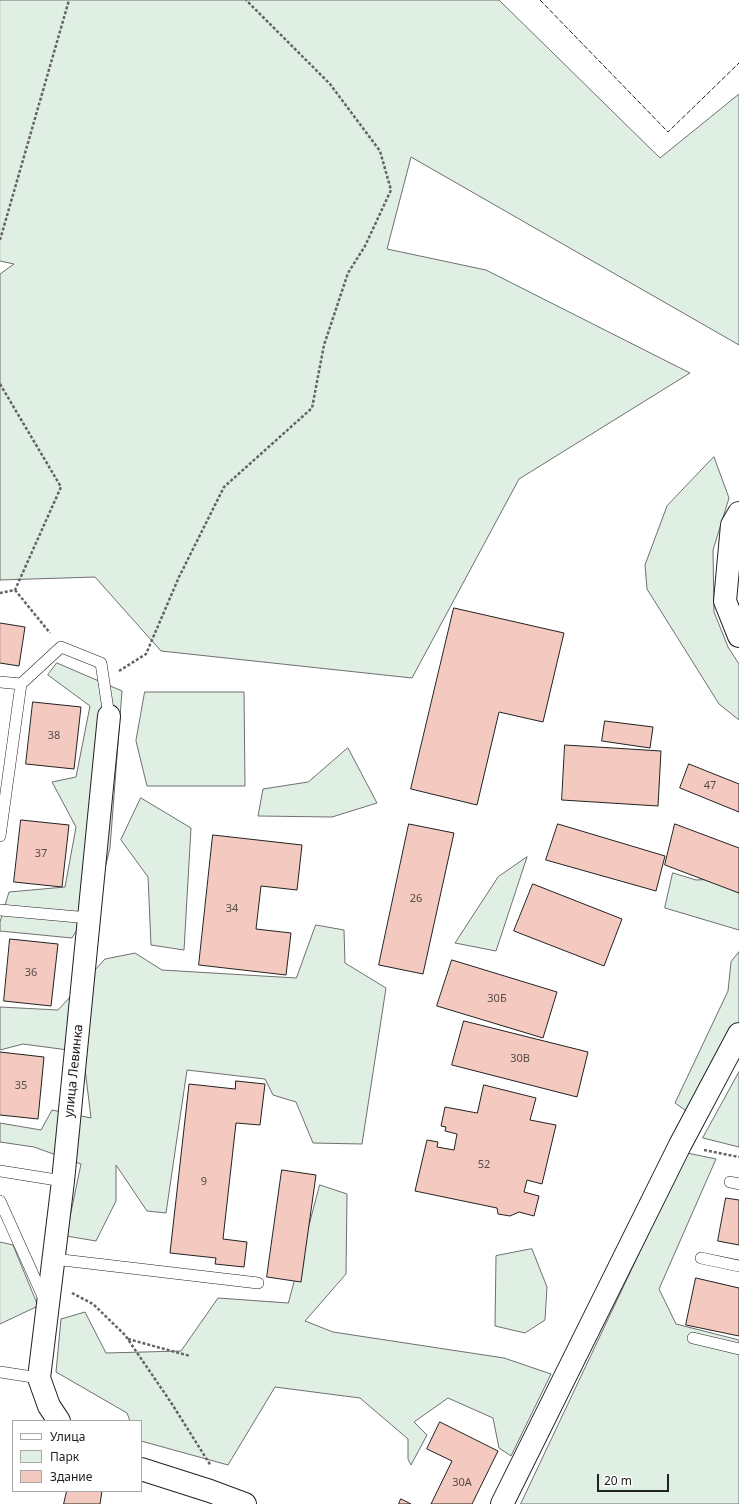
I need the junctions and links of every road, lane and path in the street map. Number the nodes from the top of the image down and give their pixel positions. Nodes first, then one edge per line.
1 (69, 0) edge
2 (246, 0) edge
3 (0, 240) edge
4 (0, 384) edge
5 (739, 513) edge
6 (15, 590) junction
7 (0, 593) edge
8 (739, 636) edge
9 (61, 647) junction
10 (104, 681) junction
11 (0, 682) edge
12 (21, 684) junction
13 (109, 716) joint
14 (0, 836) edge
15 (0, 910) edge
16 (89, 918) junction
17 (739, 1034) edge
18 (680, 1145) junction
19 (739, 1157) edge
20 (0, 1171) edge
21 (63, 1181) junction
22 (0, 1201) edge
23 (701, 1258) dead end
24 (54, 1259) junction
25 (739, 1266) edge
26 (51, 1280) junction
27 (258, 1283) dead end
28 (48, 1307) junction
29 (693, 1338) dead end
30 (128, 1339) junction
31 (739, 1349) edge
32 (190, 1356) dead end
33 (0, 1372) edge
34 (39, 1378) junction
35 (58, 1420) edge
36 (142, 1469) edge
37 (238, 1501) edge
38 (502, 1504) edge

1 - 3 path
2 - 10 path
4 - 6 path
5 - 8 street
6 - 7 path
6 - 9 path
9 - 10 lane
9 - 12 lane
10 - 13 lane
11 - 12 lane
12 - 14 lane
13 - 16 street, улица Левинка
15 - 16 lane
16 - 21 street, улица Левинка
17 - 18 street
18 - 19 path
18 - 38 street
20 - 21 lane
21 - 24 street, улица Левинка
22 - 28 lane
23 - 25 lane
24 - 26 street, улица Левинка
24 - 27 lane
26 - 28 street, улица Левинка
26 - 30 path
28 - 34 street, улица Левинка
29 - 31 lane
30 - 32 path
30 - 37 path
33 - 34 lane
34 - 35 street, улица Левинка
36 - 37 street

